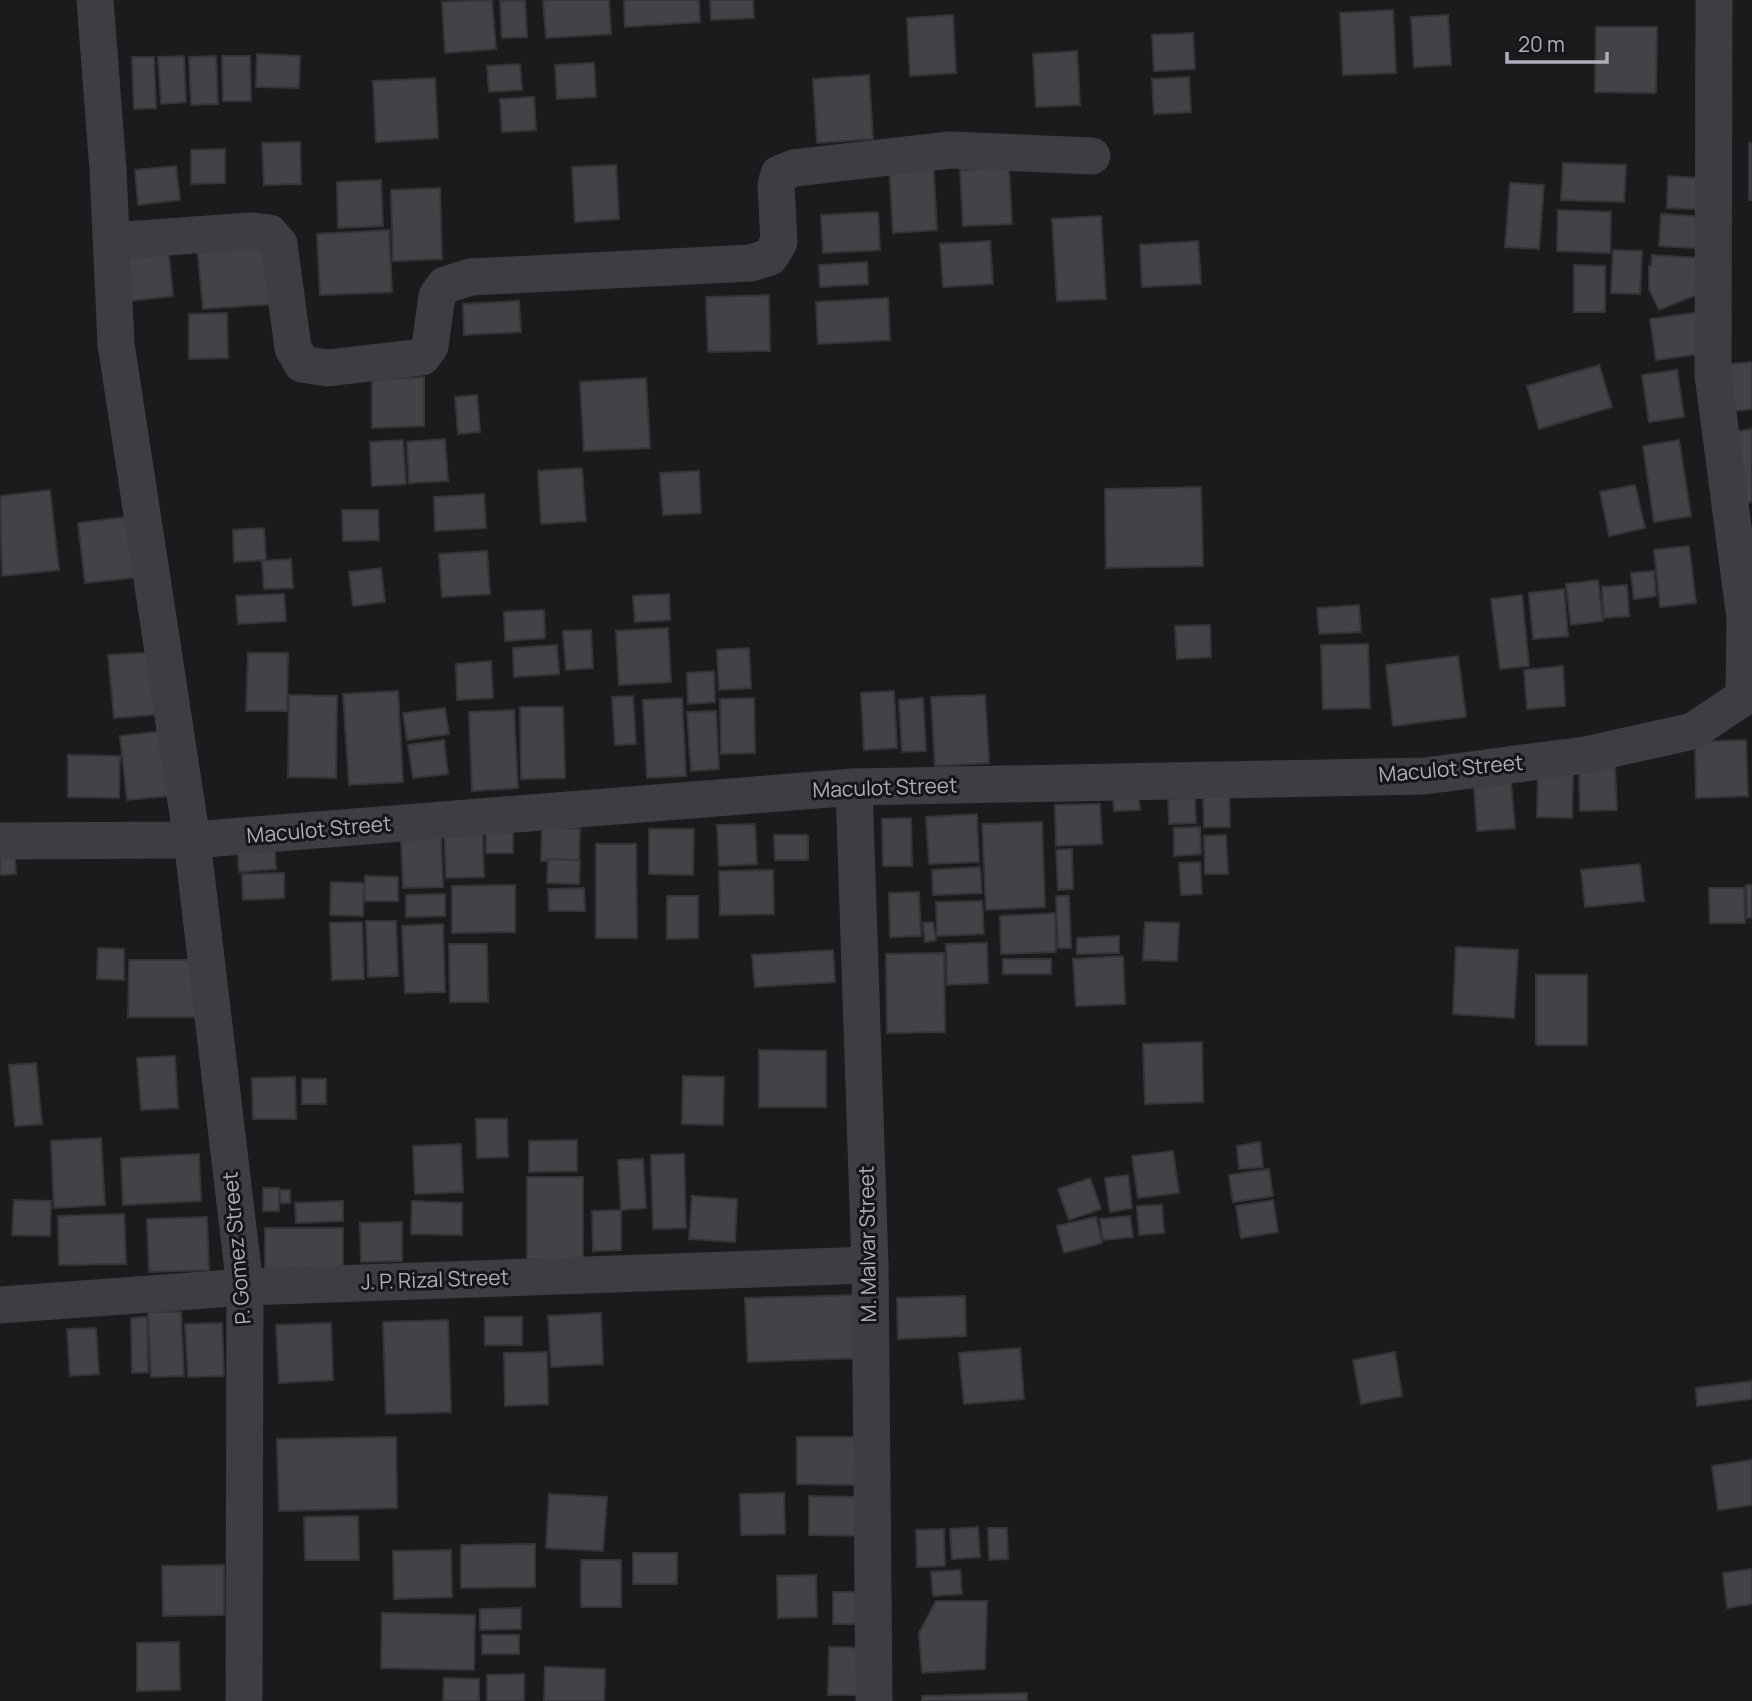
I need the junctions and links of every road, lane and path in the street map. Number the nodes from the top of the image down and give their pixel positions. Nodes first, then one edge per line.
1 (95, 0) edge
2 (1714, 0) edge
3 (1092, 156) dead end
4 (111, 241) junction
5 (1748, 692) edge
6 (854, 787) junction
7 (192, 840) junction
8 (0, 841) edge
9 (870, 1265) junction
10 (245, 1287) junction
11 (0, 1305) edge
12 (244, 1701) edge
13 (874, 1701) edge

1 - 4 street, P. Gomez Street
2 - 5 street
3 - 4 street
4 - 7 street, P. Gomez Street
5 - 6 street, Maculot Street
6 - 7 street, Maculot Street
6 - 9 street, M. Malvar Street
7 - 8 street, Maculot Street
7 - 10 street, P. Gomez Street
9 - 10 street, J. P. Rizal Street
9 - 13 street, M. Malvar Street
10 - 11 street, J. P. Rizal Street
10 - 12 street, P. Gomez Street

